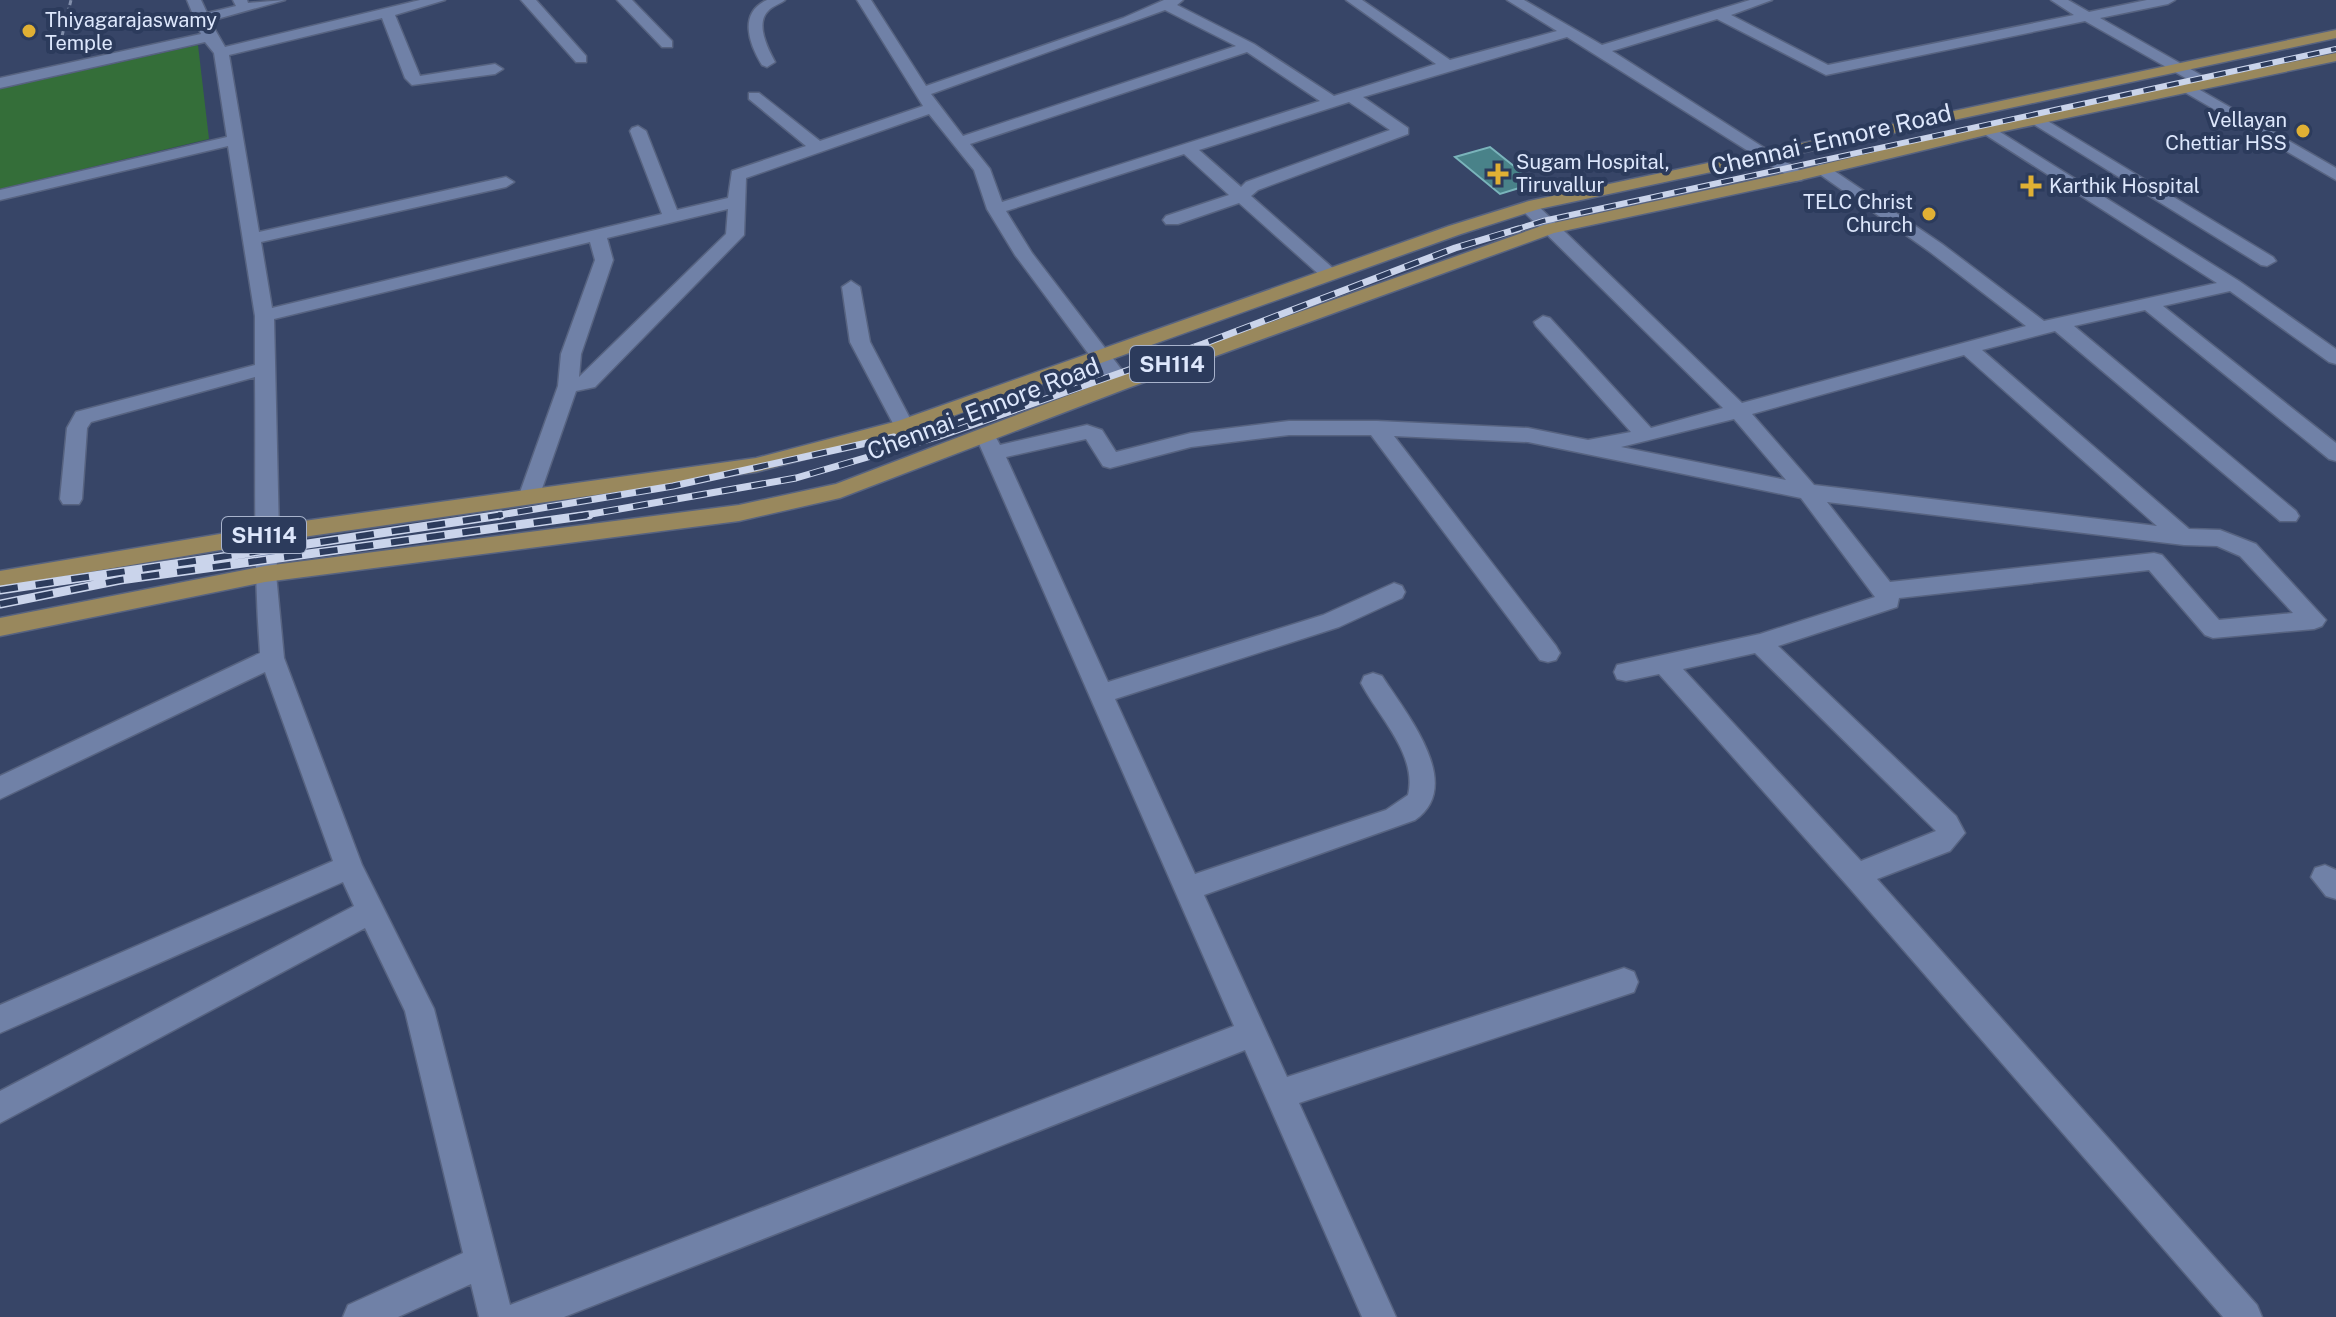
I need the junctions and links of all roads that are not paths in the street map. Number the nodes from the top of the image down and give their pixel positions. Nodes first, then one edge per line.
1 (278, 0) edge
2 (438, 0) edge
3 (528, 0) edge
4 (624, 0) edge
5 (778, 0) edge
6 (864, 0) edge
7 (1353, 0) edge
8 (1514, 0) edge
9 (1765, 0) edge
10 (2058, 0) edge
11 (2168, 0) edge
12 (1171, 3) edge
13 (242, 4) edge
14 (196, 5) edge
15 (387, 13) junction
16 (1718, 14) junction
17 (2087, 15) junction
18 (1570, 32) junction
19 (2336, 34) edge
20 (209, 37) junction
21 (667, 44) dead end
22 (1249, 47) junction
23 (1600, 50) junction
24 (221, 52) junction
25 (2336, 57) edge
26 (581, 59) dead end
27 (767, 62) dead end
28 (1448, 65) junction
29 (495, 69) dead end
30 (2190, 80) junction
31 (0, 83) edge
32 (754, 96) dead end
33 (1352, 97) junction
34 (927, 100) junction
35 (1334, 103) junction
36 (2036, 119) junction
37 (1986, 130) junction
38 (638, 131) dead end
39 (234, 140) junction
40 (960, 142) junction
41 (818, 148) junction
42 (1188, 149) junction
43 (1764, 155) junction
44 (1824, 169) junction
45 (2336, 175) edge
46 (1796, 176) junction
47 (506, 182) dead end
48 (0, 195) edge
49 (1242, 196) junction
50 (738, 201) junction
51 (1529, 207) junction
52 (996, 209) junction
53 (671, 216) junction
54 (1172, 220) dead end
55 (1550, 229) junction
56 (597, 234) junction
57 (252, 239) junction
58 (2267, 261) dead end
59 (1329, 274) junction
60 (2233, 285) junction
61 (851, 287) dead end
62 (2147, 303) junction
63 (264, 316) junction
64 (1543, 322) dead end
65 (2050, 326) junction
66 (1969, 349) junction
67 (1102, 355) junction
68 (2336, 358) edge
69 (266, 368) junction
70 (1121, 383) junction
71 (568, 386) junction
72 (1739, 412) junction
73 (904, 426) junction
74 (1377, 428) junction
75 (1647, 436) junction
76 (990, 444) junction
77 (1580, 447) junction
78 (2336, 454) edge
79 (1808, 492) junction
80 (529, 498) junction
81 (71, 499) dead end
82 (2288, 516) dead end
83 (268, 534) junction
84 (2184, 537) junction
85 (265, 574) junction
86 (0, 579) edge
87 (1884, 591) junction
88 (1394, 592) dead end
89 (2325, 619) edge
90 (0, 627) edge
91 (1760, 643) junction
92 (1548, 653) dead end
93 (272, 658) junction
94 (1664, 664) junction
95 (1626, 672) dead end
96 (1373, 683) dead end
97 (1100, 694) junction
98 (0, 788) edge
99 (349, 867) junction
100 (1856, 875) junction
101 (1188, 888) junction
102 (371, 911) junction
103 (1624, 982) dead end
104 (0, 1019) edge
105 (1253, 1033) junction
106 (1281, 1094) junction
107 (0, 1108) edge
108 (483, 1261) junction
109 (360, 1317) edge
110 (496, 1317) edge
111 (521, 1317) edge
112 (1379, 1317) edge
113 (2245, 1317) edge

1 - 13 street
2 - 15 street
3 - 26 street
4 - 21 street
5 - 27 street
6 - 34 street
7 - 28 street
8 - 18 street
9 - 16 street
10 - 17 street
11 - 17 street
12 - 22 street
12 - 34 street
13 - 14 street
14 - 20 street
15 - 24 street
15 - 29 street
16 - 17 street
16 - 23 street
17 - 30 street
18 - 23 street
18 - 28 street
19 - 30 main road, Chennai - Ennore Road / SH114
20 - 24 street
20 - 31 street
22 - 35 street
22 - 40 street
23 - 43 street
24 - 39 street
25 - 30 main road, Chennai - Ennore Road / SH114
28 - 33 street
30 - 36 main road, Chennai - Ennore Road / SH114
30 - 43 main road, Chennai - Ennore Road / SH114
30 - 45 street
32 - 41 street
33 - 35 street
33 - 49 street
34 - 40 street
34 - 41 street
35 - 42 street
36 - 37 main road, Chennai - Ennore Road / SH114
36 - 58 street
37 - 44 main road, Chennai - Ennore Road / SH114
37 - 60 street
38 - 53 street
39 - 48 street
39 - 57 street
40 - 52 street
41 - 50 street
42 - 49 street
42 - 52 street
43 - 46 street
43 - 51 main road, Chennai - Ennore Road / SH114
44 - 46 main road, Chennai - Ennore Road / SH114
44 - 65 street
46 - 55 main road, Chennai - Ennore Road / SH114
47 - 57 street
49 - 54 street
49 - 59 street
50 - 53 street
50 - 71 street
51 - 55 street
51 - 59 main road, Chennai - Ennore Road / SH114
52 - 67 street
53 - 56 street
55 - 70 main road, Chennai - Ennore Road / SH114
55 - 72 street
56 - 63 street
56 - 71 street
57 - 63 street
59 - 67 main road, Chennai - Ennore Road / SH114
60 - 62 street
60 - 68 street
61 - 73 street
62 - 65 street
62 - 78 street
63 - 69 street
64 - 75 street
65 - 66 street
65 - 82 street
66 - 72 street
66 - 84 street
67 - 70 street
67 - 73 main road, Chennai - Ennore Road / SH114
69 - 81 street
69 - 83 street
70 - 76 main road, Chennai - Ennore Road / SH114
71 - 80 street
72 - 75 street
72 - 79 street
73 - 80 main road, Chennai - Ennore Road / SH114
74 - 76 street
74 - 77 street
74 - 92 street
75 - 77 street
76 - 85 main road, Chennai - Ennore Road / SH114
76 - 97 street
77 - 79 street
79 - 84 street
79 - 87 street
80 - 83 main road, Chennai - Ennore Road / SH114
83 - 85 street
83 - 86 main road, Chennai - Ennore Road / SH114
84 - 89 street
85 - 90 main road, Chennai - Ennore Road / SH114
85 - 93 street
87 - 89 street
87 - 91 street
88 - 97 street
91 - 94 street
91 - 100 street
93 - 98 street
93 - 99 street
94 - 95 street
94 - 100 street
96 - 101 street
97 - 101 street
99 - 102 street
99 - 104 street
100 - 113 street
101 - 105 street
102 - 107 street
102 - 108 street
103 - 106 street
105 - 106 street
105 - 111 street
106 - 112 street
108 - 109 street
108 - 110 street

